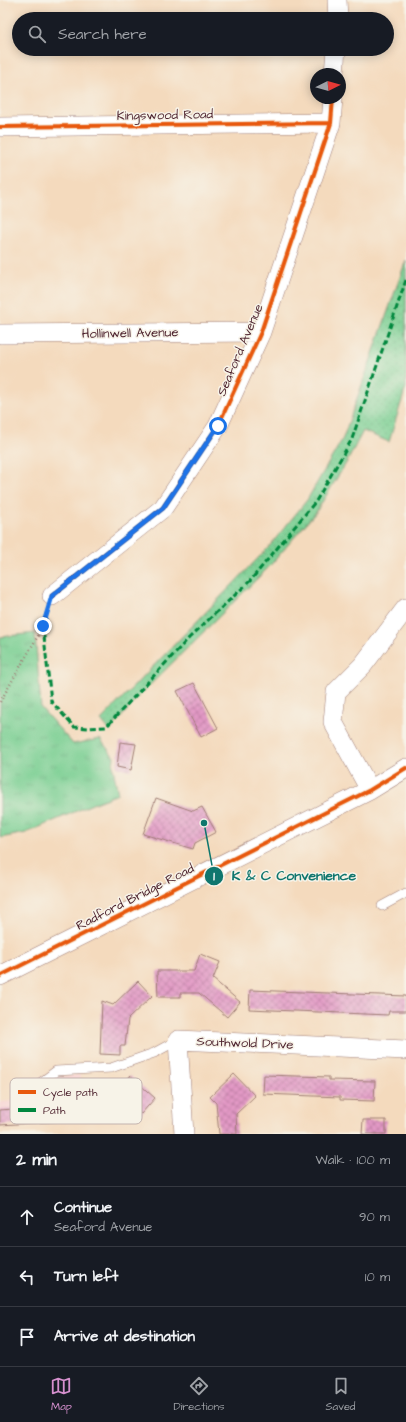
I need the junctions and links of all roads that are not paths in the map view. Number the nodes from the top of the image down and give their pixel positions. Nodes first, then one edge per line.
1 (337, 0) edge
2 (338, 12) edge
3 (335, 56) edge
4 (334, 68) edge
5 (333, 104) edge
6 (331, 123) junction
7 (0, 127) edge
8 (261, 332) junction
9 (0, 334) edge
10 (52, 596) road end
11 (406, 608) edge
12 (404, 773) edge
13 (370, 790) junction
14 (406, 893) edge
15 (382, 906) dead end
16 (0, 976) edge
17 (178, 1040) junction
18 (406, 1050) edge
19 (47, 1078) edge
20 (184, 1134) edge

1 - 2 street
3 - 4 street
5 - 6 street, Seaford Avenue
6 - 7 street, Kingswood Road
6 - 8 street, Seaford Avenue
8 - 9 street, Hollinwell Avenue
8 - 10 street, Seaford Avenue
11 - 13 street
12 - 13 street, Radford Bridge Road
13 - 16 street, Radford Bridge Road
14 - 15 lane
17 - 18 street, Southwold Drive
17 - 19 lane
17 - 20 street, Southwold Drive

